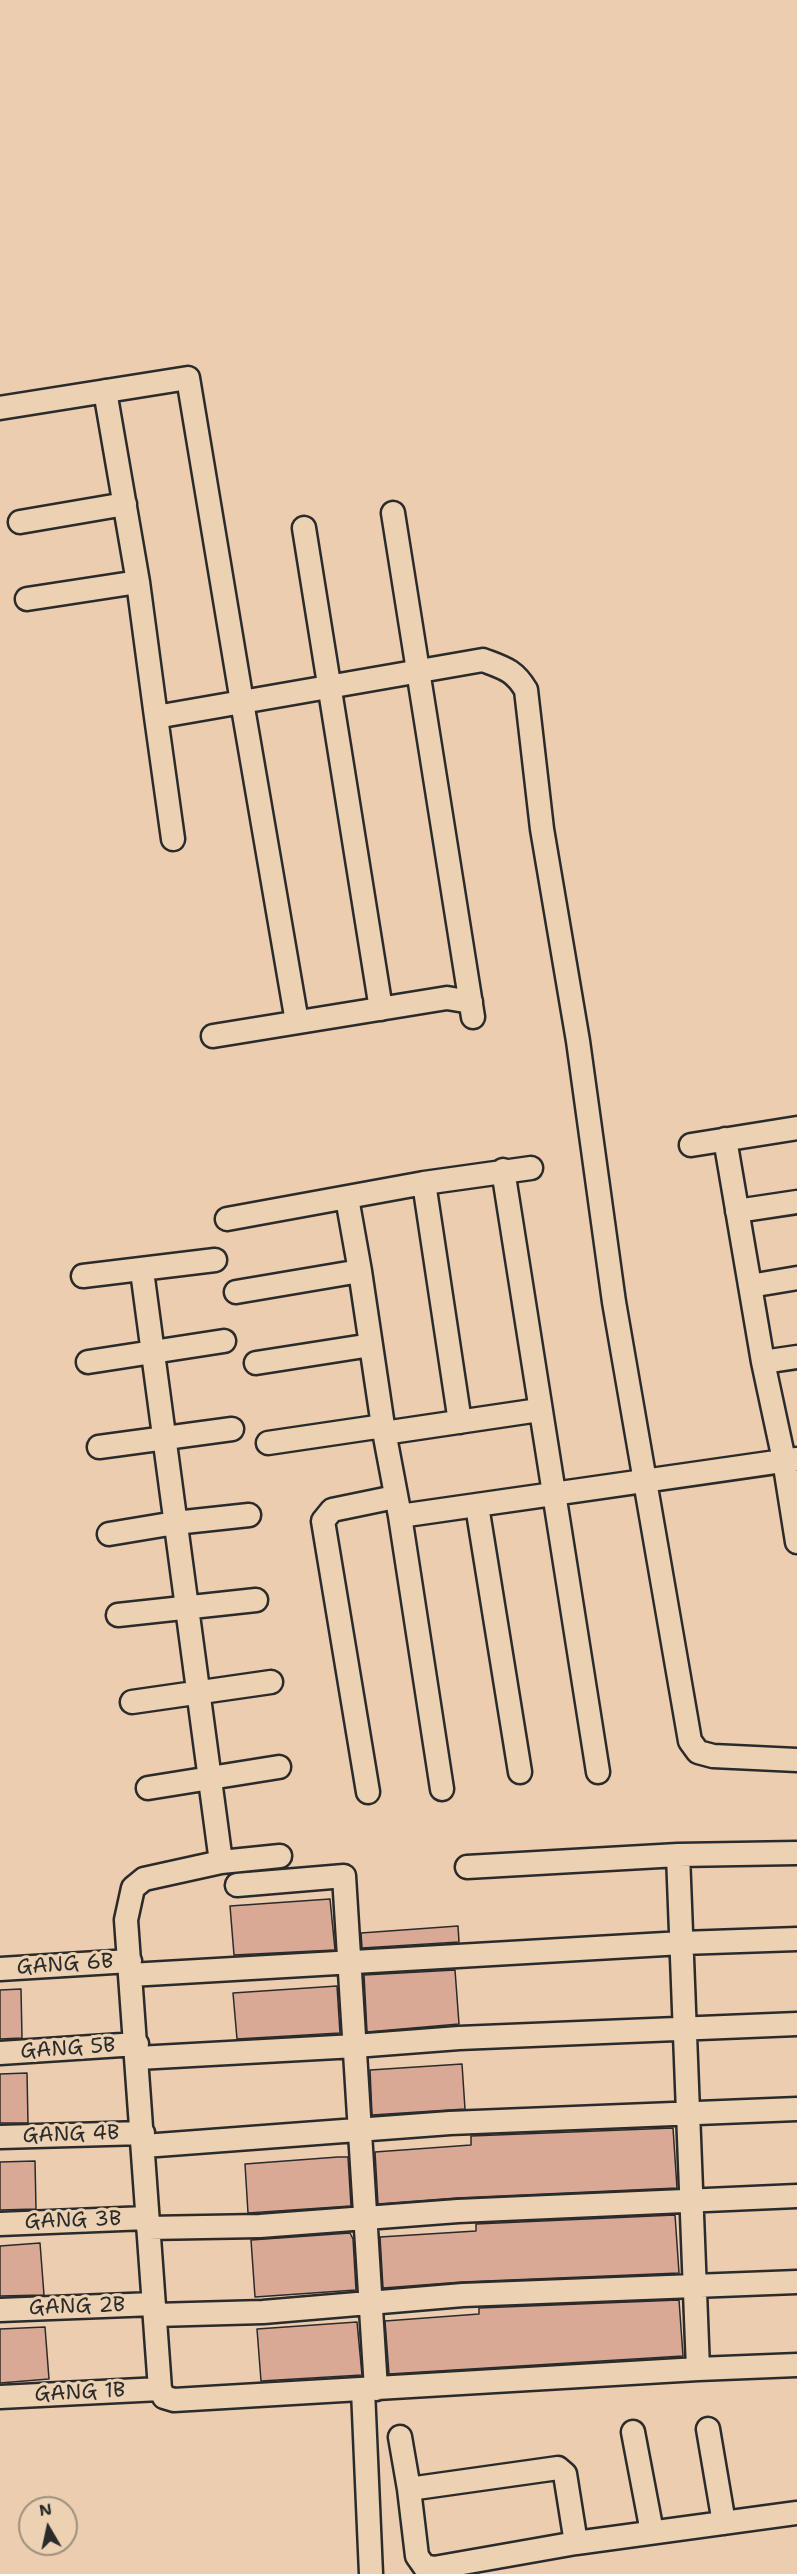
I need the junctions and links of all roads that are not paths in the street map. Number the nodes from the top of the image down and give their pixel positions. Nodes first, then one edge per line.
1 (105, 391) junction
2 (0, 408) edge
3 (125, 504) junction
4 (393, 513) dead end
5 (20, 522) dead end
6 (304, 528) dead end
7 (138, 582) junction
8 (27, 599) dead end
9 (419, 673) junction
10 (330, 687) junction
11 (242, 702) junction
12 (156, 717) junction
13 (173, 839) dead end
14 (381, 1008) junction
15 (297, 1022) junction
16 (213, 1036) dead end
17 (797, 1128) edge
18 (725, 1139) junction
19 (691, 1145) dead end
20 (531, 1168) dead end
21 (503, 1170) junction
22 (424, 1183) junction
23 (347, 1198) junction
24 (797, 1202) edge
25 (737, 1211) junction
26 (227, 1219) dead end
27 (215, 1260) dead end
28 (142, 1271) junction
29 (360, 1271) junction
30 (83, 1276) dead end
31 (797, 1278) edge
32 (750, 1286) junction
33 (236, 1292) dead end
34 (224, 1341) dead end
35 (371, 1345) junction
36 (154, 1353) junction
37 (797, 1357) edge
38 (88, 1362) dead end
39 (763, 1362) junction
40 (256, 1363) dead end
41 (539, 1410) junction
42 (460, 1422) junction
43 (232, 1429) dead end
44 (383, 1430) junction
45 (165, 1437) junction
46 (268, 1443) dead end
47 (99, 1447) dead end
48 (790, 1460) edge
49 (645, 1480) junction
50 (554, 1496) junction
51 (477, 1506) junction
52 (397, 1507) junction
53 (249, 1515) dead end
54 (175, 1523) junction
55 (109, 1534) dead end
56 (797, 1542) edge
57 (256, 1600) dead end
58 (185, 1608) junction
59 (118, 1615) dead end
60 (271, 1682) dead end
61 (198, 1694) junction
62 (132, 1702) dead end
63 (797, 1760) edge
64 (279, 1767) dead end
65 (520, 1772) dead end
66 (598, 1772) dead end
67 (210, 1779) junction
68 (148, 1788) dead end
69 (442, 1789) dead end
70 (368, 1792) dead end
71 (797, 1853) edge
72 (678, 1855) junction
73 (280, 1856) dead end
74 (221, 1862) junction
75 (467, 1867) dead end
76 (237, 1885) dead end
77 (797, 1939) edge
78 (682, 1943) junction
79 (350, 1962) junction
80 (130, 1968) junction
81 (0, 1969) edge
82 (797, 2024) edge
83 (685, 2027) junction
84 (355, 2046) junction
85 (137, 2051) junction
86 (0, 2054) edge
87 (797, 2109) edge
88 (688, 2114) junction
89 (360, 2131) junction
90 (0, 2137) edge
91 (143, 2139) junction
92 (797, 2196) edge
93 (692, 2202) junction
94 (364, 2219) junction
95 (147, 2223) junction
96 (0, 2224) edge
97 (797, 2282) edge
98 (695, 2287) junction
99 (370, 2305) junction
100 (154, 2309) junction
101 (0, 2310) edge
102 (797, 2365) edge
103 (698, 2369) junction
104 (160, 2389) junction
105 (370, 2389) junction
106 (0, 2397) edge
107 (708, 2428) dead end
108 (633, 2432) dead end
109 (400, 2437) dead end
110 (409, 2489) junction
111 (797, 2513) edge
112 (724, 2523) junction
113 (652, 2532) junction
114 (576, 2542) junction
115 (371, 2574) edge

1 - 2 street
1 - 3 street
1 - 11 street
3 - 5 street
3 - 7 street
4 - 9 street
6 - 10 street
7 - 8 street
7 - 12 street
9 - 10 street
9 - 14 street
9 - 49 street
10 - 11 street
10 - 14 street
11 - 12 street
11 - 15 street
12 - 13 street
14 - 15 street
15 - 16 street
17 - 18 street
18 - 19 street
18 - 25 street
20 - 21 street
21 - 22 street
21 - 41 street
22 - 23 street
22 - 42 street
23 - 26 street
23 - 29 street
24 - 25 street
25 - 32 street
27 - 28 street
28 - 30 street
28 - 36 street
29 - 33 street
29 - 35 street
31 - 32 street
32 - 39 street
34 - 36 street
35 - 40 street
35 - 44 street
36 - 38 street
36 - 45 street
37 - 39 street
39 - 48 street
41 - 42 street
41 - 50 street
42 - 44 street
43 - 45 street
44 - 46 street
44 - 52 street
45 - 47 street
45 - 54 street
48 - 49 street
48 - 56 street
49 - 50 street
49 - 63 street
50 - 51 street
50 - 66 street
51 - 52 street
51 - 65 street
52 - 69 street
52 - 70 street
53 - 54 street
54 - 55 street
54 - 58 street
57 - 58 street
58 - 59 street
58 - 61 street
60 - 61 street
61 - 62 street
61 - 67 street
64 - 67 street
67 - 68 street
67 - 74 street
71 - 72 street
72 - 75 street
72 - 78 street
73 - 74 street
74 - 80 street
76 - 79 street
77 - 78 street, GANG 6B
78 - 79 street, GANG 6B
78 - 83 street
79 - 80 street, GANG 6B
79 - 84 street
80 - 81 street, GANG 6B
80 - 85 street
82 - 83 street, GANG 5B
83 - 84 street, GANG 5B
83 - 88 street
84 - 85 street, GANG 5B
84 - 89 street
85 - 86 street, GANG 5B
85 - 91 street
87 - 88 street, GANG 4B
88 - 89 street, GANG 4B
88 - 93 street
89 - 91 street, GANG 4B
89 - 94 street
90 - 91 street, GANG 4B
91 - 95 street
92 - 93 street, GANG 3B
93 - 94 street, GANG 3B
93 - 98 street
94 - 95 street, GANG 3B
94 - 99 street
95 - 96 street, GANG 3B
95 - 100 street
97 - 98 street, GANG 2B
98 - 99 street, GANG 2B
98 - 103 street
99 - 100 street, GANG 2B
99 - 105 street
100 - 101 street, GANG 2B
100 - 104 street
102 - 103 street
103 - 105 street
104 - 105 street
104 - 106 street, GANG 1B
105 - 115 street
107 - 112 street
108 - 113 street
109 - 110 street
110 - 114 street
110 - 114 street
111 - 112 street
112 - 113 street
113 - 114 street

